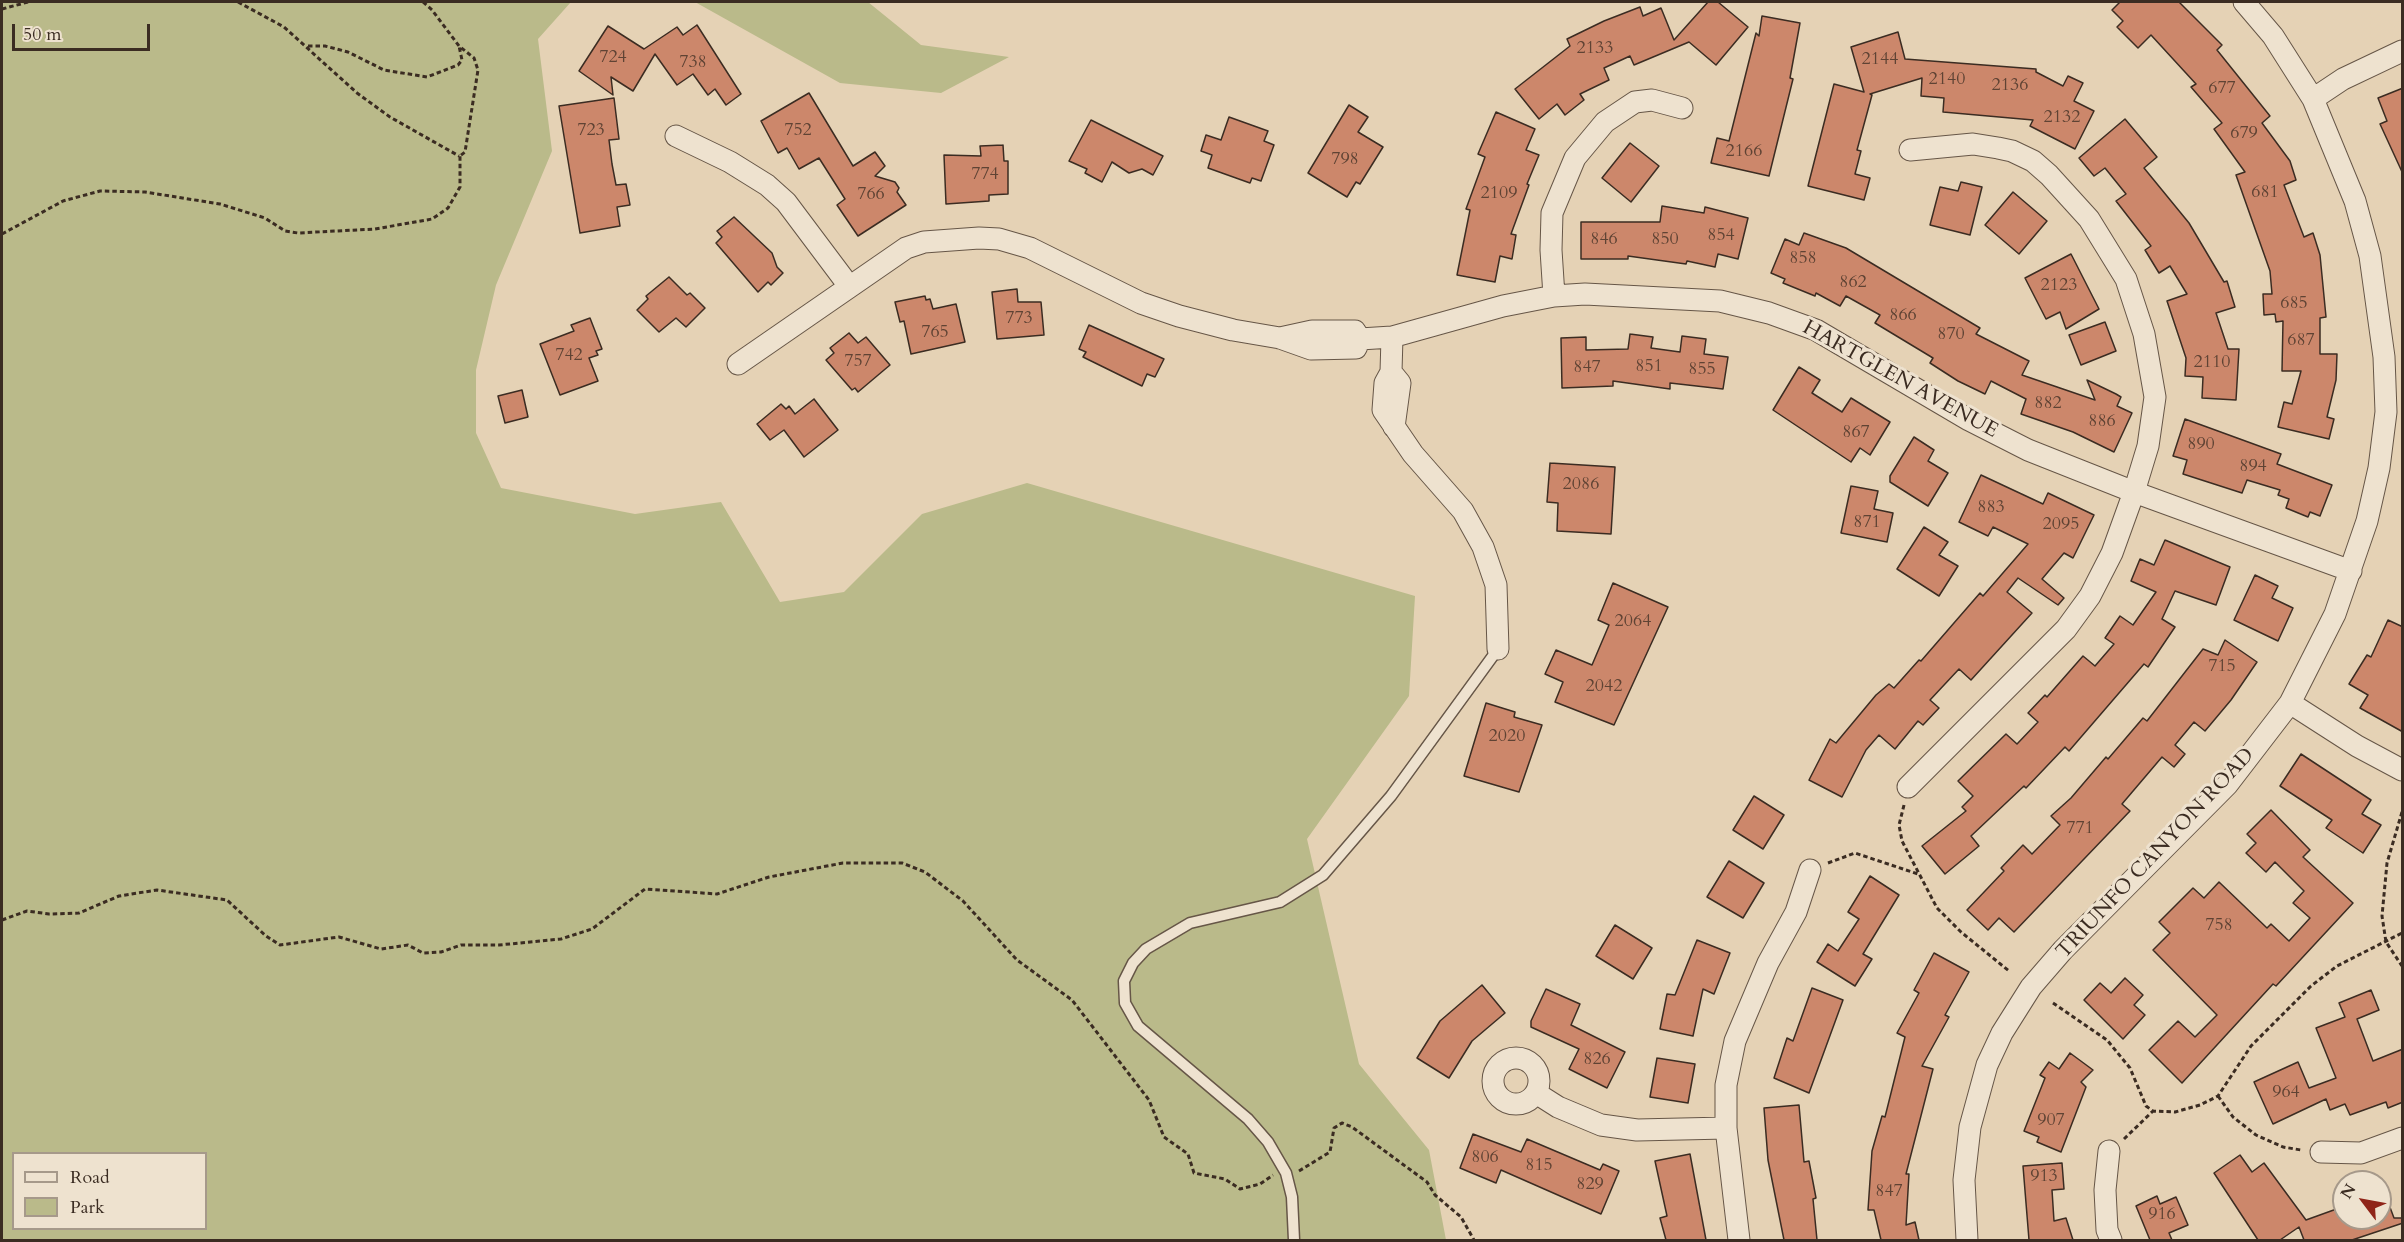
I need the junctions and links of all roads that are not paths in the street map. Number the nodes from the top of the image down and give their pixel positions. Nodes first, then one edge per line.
1 (2244, 2) edge
2 (2403, 51) edge
3 (2313, 99) junction
4 (1682, 108) dead end
5 (676, 136) dead end
6 (1910, 150) dead end
7 (849, 286) junction
8 (1554, 296) junction
9 (1392, 337) junction
10 (738, 364) dead end
11 (2394, 412) edge
12 (2134, 492) junction
13 (2351, 572) junction
14 (1498, 649) joint
15 (2290, 703) junction
16 (2403, 770) edge
17 (1908, 787) road end
18 (1810, 870) road end
19 (1536, 1094) dead end
20 (1726, 1128) junction
21 (2403, 1138) edge
22 (2109, 1151) road end
23 (2321, 1152) road end
24 (1294, 1240) edge
25 (1739, 1240) edge
26 (1967, 1240) edge
27 (2111, 1240) edge

1 - 3 street, TRIUNFO CANYON ROAD
2 - 3 street
3 - 11 street, TRIUNFO CANYON ROAD
4 - 8 street
5 - 7 street
6 - 12 street
7 - 9 street, HARTGLEN AVENUE
7 - 10 street, HARTGLEN AVENUE
8 - 9 street, HARTGLEN AVENUE
8 - 12 street, HARTGLEN AVENUE
9 - 14 street
11 - 13 street, TRIUNFO CANYON ROAD
12 - 13 street, HARTGLEN AVENUE
12 - 17 street
13 - 15 street, TRIUNFO CANYON ROAD
14 - 24 lane
15 - 16 street
15 - 26 street, TRIUNFO CANYON ROAD
18 - 20 street
19 - 20 street
20 - 25 street
21 - 23 street
22 - 27 street

